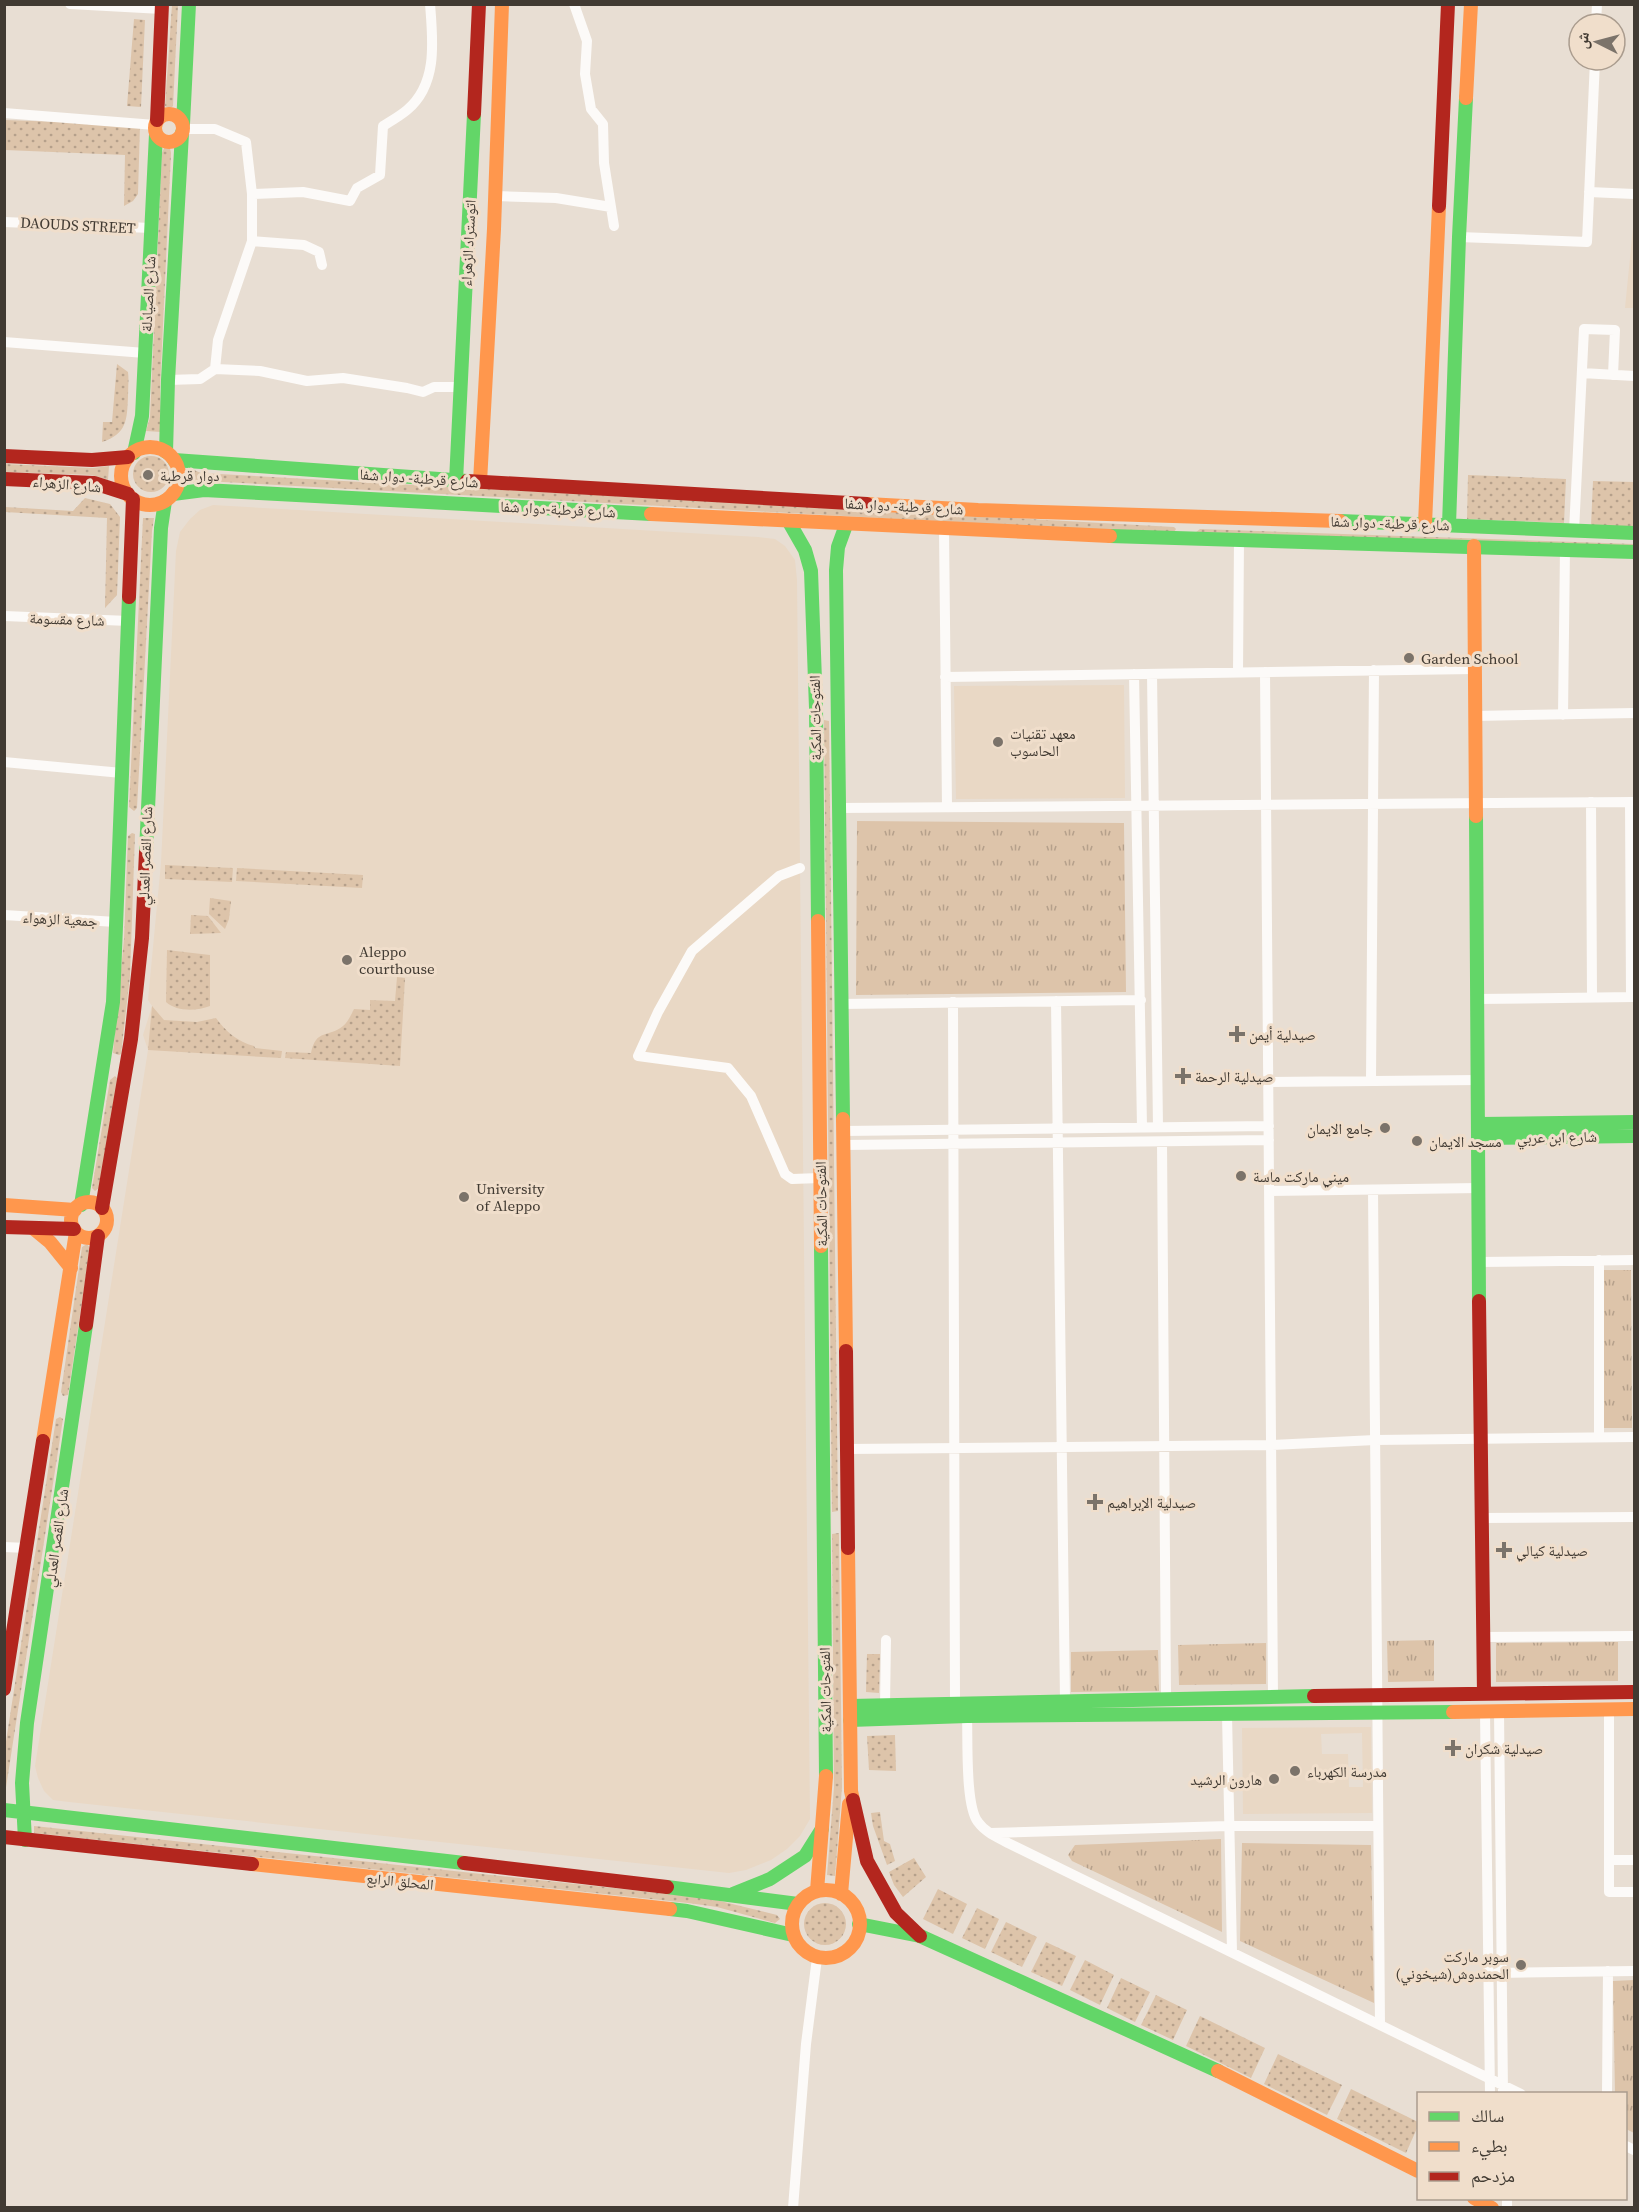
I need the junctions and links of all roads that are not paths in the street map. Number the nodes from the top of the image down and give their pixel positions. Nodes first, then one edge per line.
1 (70, 4) edge
2 (189, 4) edge
3 (430, 4) edge
4 (479, 4) edge
5 (502, 4) edge
6 (574, 4) edge
7 (1448, 4) edge
8 (1471, 4) edge
9 (162, 7) edge
10 (1447, 39) junction
11 (1469, 41) junction
12 (1594, 72) edge
13 (4, 113) edge
14 (156, 126) junction
15 (183, 129) junction
16 (1589, 192) junction
17 (252, 194) junction
18 (1635, 194) edge
19 (496, 196) junction
20 (611, 207) junction
21 (4, 222) edge
22 (614, 226) dead end
23 (151, 228) junction
24 (1460, 237) junction
25 (252, 241) junction
26 (322, 265) dead end
27 (4, 342) edge
28 (145, 353) junction
29 (215, 369) junction
30 (1582, 373) junction
31 (1613, 375) junction
32 (1635, 376) edge
33 (168, 380) junction
34 (461, 387) junction
35 (131, 455) junction
36 (4, 456) edge
37 (170, 456) junction
38 (4, 479) edge
39 (456, 481) junction
40 (480, 482) junction
41 (130, 496) junction
42 (169, 498) junction
43 (978, 510) junction
44 (1191, 516) junction
45 (789, 522) junction
46 (1425, 524) junction
47 (846, 525) junction
48 (1449, 525) junction
49 (944, 529) junction
50 (977, 530) junction
51 (1575, 531) junction
52 (1635, 533) edge
53 (1190, 539) junction
54 (1239, 540) junction
55 (1474, 546) junction
56 (1565, 549) junction
57 (1635, 552) edge
58 (4, 616) edge
59 (129, 621) junction
60 (1474, 669) junction
61 (1374, 670) junction
62 (1238, 672) junction
63 (1265, 672) junction
64 (1134, 674) junction
65 (1152, 674) junction
66 (945, 677) junction
67 (838, 707) junction
68 (816, 708) junction
69 (1635, 713) edge
70 (1474, 716) junction
71 (1563, 716) junction
72 (4, 762) edge
73 (122, 773) junction
74 (1591, 802) junction
75 (1632, 802) edge
76 (1475, 803) junction
77 (1373, 804) junction
78 (1266, 805) junction
79 (1136, 806) junction
80 (1154, 806) junction
81 (947, 807) junction
82 (839, 808) junction
83 (121, 821) junction
84 (147, 822) junction
85 (800, 868) dead end
86 (4, 915) edge
87 (116, 922) junction
88 (1592, 997) junction
89 (1633, 997) edge
90 (1477, 999) junction
91 (1056, 1000) junction
92 (1141, 1000) junction
93 (953, 1002) junction
94 (842, 1004) junction
95 (105, 1064) junction
96 (126, 1067) junction
97 (1478, 1080) junction
98 (1371, 1081) junction
99 (1269, 1082) junction
100 (1635, 1122) edge
101 (1479, 1124) junction
102 (1269, 1126) junction
103 (1142, 1127) junction
104 (1158, 1127) junction
105 (1058, 1128) junction
106 (953, 1130) junction
107 (1635, 1136) edge
108 (843, 1138) junction
109 (1479, 1138) junction
110 (1269, 1140) junction
111 (1162, 1142) junction
112 (1058, 1143) junction
113 (953, 1144) junction
114 (820, 1178) junction
115 (1479, 1188) junction
116 (1372, 1190) junction
117 (1270, 1191) junction
118 (4, 1205) edge
119 (78, 1208) junction
120 (102, 1208) junction
121 (4, 1227) edge
122 (33, 1228) junction
123 (75, 1231) junction
124 (98, 1236) junction
125 (1599, 1260) junction
126 (1635, 1260) edge
127 (1480, 1262) junction
128 (71, 1268) junction
129 (49, 1406) junction
130 (75, 1410) junction
131 (1599, 1436) junction
132 (1635, 1437) edge
133 (1480, 1439) junction
134 (1375, 1440) junction
135 (1272, 1445) junction
136 (1165, 1446) junction
137 (1062, 1447) junction
138 (954, 1448) junction
139 (847, 1449) junction
140 (1635, 1517) edge
141 (1481, 1518) junction
142 (824, 1521) junction
143 (847, 1521) junction
144 (4, 1547) edge
145 (27, 1548) junction
146 (1635, 1636) edge
147 (1484, 1637) junction
148 (886, 1640) dead end
149 (7, 1665) edge
150 (4, 1689) edge
151 (1635, 1692) edge
152 (1484, 1694) junction
153 (1273, 1696) junction
154 (1378, 1696) junction
155 (1166, 1698) junction
156 (1065, 1700) junction
157 (885, 1705) junction
158 (955, 1705) junction
159 (1609, 1709) junction
160 (1635, 1709) edge
161 (1379, 1712) junction
162 (1492, 1712) junction
163 (850, 1713) junction
164 (1227, 1714) junction
165 (967, 1716) junction
166 (850, 1791) junction
167 (4, 1810) edge
168 (21, 1812) junction
169 (823, 1826) junction
170 (1228, 1826) junction
171 (1377, 1826) junction
172 (990, 1833) junction
173 (4, 1837) edge
174 (25, 1840) junction
175 (1609, 1860) junction
176 (1635, 1860) edge
177 (817, 1891) junction
178 (1635, 1892) edge
179 (841, 1894) junction
180 (733, 1895) junction
181 (798, 1904) junction
182 (859, 1924) junction
183 (793, 1935) junction
184 (920, 1936) junction
185 (1232, 1952) junction
186 (817, 1958) junction
187 (1608, 1971) junction
188 (1635, 1971) edge
189 (1488, 1973) junction
190 (1502, 1973) junction
191 (1380, 2025) junction
192 (1489, 2079) junction
193 (1503, 2089) edge
194 (1490, 2092) edge
195 (1607, 2092) edge
196 (1417, 2170) edge
197 (1476, 2200) edge
198 (793, 2208) edge
199 (1493, 2208) edge

1 - 9 street
2 - 15 street, شارع الصيادلة
3 - 17 street
4 - 34 street, اتوستراد الزهراء
5 - 19 street, اتوستراد الزهراء
6 - 20 street
7 - 10 street
8 - 11 street
9 - 14 street, شارع الصيادلة
10 - 11 street
10 - 46 street
11 - 24 street
12 - 16 street
13 - 14 street
14 - 15 street
14 - 15 street
14 - 23 street, شارع الصيادلة
15 - 17 street
15 - 33 street, شارع الصيادلة
16 - 18 street
16 - 24 street
17 - 25 street
19 - 20 street, اتوستراد الزهراء
19 - 40 street, اتوستراد الزهراء
20 - 22 street
21 - 23 street, DAOUDS STREET
23 - 28 street, شارع الصيادلة
24 - 48 street
25 - 26 street
25 - 29 street
27 - 28 street
28 - 35 street, شارع الصيادلة
29 - 33 street
29 - 34 street
30 - 31 street
30 - 31 street
30 - 51 street
31 - 32 street
33 - 37 street, شارع الصيادلة
34 - 39 street, اتوستراد الزهراء
35 - 36 street
35 - 37 street
35 - 41 street
37 - 39 street, شارع قرطبة- دوار شفا
37 - 42 street
38 - 41 street, شارع الزهراء
39 - 40 street, شارع قرطبة- دوار شفا
40 - 43 street, شارع قرطبة- دوار شفا
41 - 42 street
41 - 59 street, شارع القصر العدلي
42 - 45 street, شارع قرطبة-دوار شفا
42 - 84 street, شارع القصر العدلي
43 - 44 street, شارع قرطبة- دوار شفا
43 - 50 street
44 - 46 street, شارع قرطبة- دوار شفا
44 - 53 street
45 - 47 street, شارع قرطبة-دوار شفا
45 - 68 street, الفتوحات المكية
46 - 48 street, شارع قرطبة- دوار شفا
47 - 49 street, شارع قرطبة-دوار شفا
47 - 67 street
48 - 51 street, شارع قرطبة- دوار شفا
49 - 50 street, شارع قرطبة-دوار شفا
49 - 66 street
50 - 53 street, شارع قرطبة-دوار شفا
51 - 52 street, شارع قرطبة- دوار شفا
53 - 54 street, شارع قرطبة-دوار شفا
54 - 55 street, شارع قرطبة-دوار شفا
54 - 62 street
55 - 56 street, شارع قرطبة-دوار شفا
55 - 60 street
56 - 57 street, شارع قرطبة-دوار شفا
56 - 71 street
58 - 59 street, شارع مقسومة
59 - 73 street, شارع القصر العدلي
60 - 61 street
60 - 70 street
61 - 63 street
61 - 77 street
62 - 63 street
62 - 65 street
63 - 78 street
64 - 65 street
64 - 66 street
64 - 79 street
65 - 80 street
66 - 81 street
67 - 68 street
67 - 82 street
68 - 114 street, الفتوحات المكية
69 - 71 street
70 - 71 street
70 - 76 street
72 - 73 street
73 - 83 street, شارع القصر العدلي
74 - 75 street
74 - 76 street
74 - 88 street
75 - 89 street
76 - 77 street
76 - 90 street
77 - 78 street
77 - 98 street
78 - 80 street
78 - 99 street
79 - 80 street
79 - 81 street
79 - 92 street
80 - 104 street
81 - 82 street
82 - 94 street
83 - 84 street
83 - 87 street, شارع القصر العدلي
84 - 96 street, شارع القصر العدلي
85 - 114 street
86 - 87 street, جمعية الزهواء
87 - 95 street, شارع القصر العدلي
88 - 89 street
88 - 90 street
90 - 97 street
91 - 92 street
91 - 93 street
91 - 105 street
92 - 103 street
93 - 94 street
93 - 106 street
94 - 108 street
95 - 96 street
95 - 119 street, شارع القصر العدلي
96 - 120 street, شارع القصر العدلي
97 - 98 street
97 - 101 street
98 - 99 street
99 - 102 street
100 - 101 street
101 - 109 street
102 - 104 street
102 - 110 street
103 - 104 street
103 - 105 street
105 - 106 street
105 - 112 street
106 - 108 street
106 - 113 street
107 - 109 street, شارع ابن عربي
108 - 113 street
108 - 139 street
109 - 115 street
110 - 111 street
110 - 117 street
111 - 112 street
111 - 136 street
112 - 113 street
112 - 137 street
113 - 138 street
114 - 142 street, الفتوحات المكية
115 - 116 street
115 - 127 street
116 - 117 street
116 - 134 street
117 - 135 street
118 - 119 street
119 - 120 street
119 - 123 street
120 - 124 street
121 - 122 street
122 - 123 street
122 - 128 street
123 - 124 street
123 - 128 street, شارع القصر العدلي
124 - 130 street, شارع القصر العدلي
125 - 126 street
125 - 127 street
125 - 131 street
127 - 133 street
128 - 129 street, شارع القصر العدلي
129 - 130 street
129 - 145 street, شارع القصر العدلي
130 - 168 street, شارع القصر العدلي
131 - 132 street
131 - 133 street
133 - 134 street
133 - 141 street
134 - 135 street
134 - 154 street
135 - 136 street
135 - 153 street
136 - 137 street
136 - 155 street
137 - 138 street
137 - 156 street
138 - 139 street
138 - 158 street
139 - 143 street
140 - 141 street
141 - 147 street
142 - 143 street
142 - 169 street, الفتوحات المكية
143 - 163 street
144 - 145 street
145 - 149 street, شارع القصر العدلي
146 - 147 street
147 - 152 street
148 - 157 street
149 - 150 street, شارع القصر العدلي
151 - 152 street
152 - 154 street
153 - 154 street
153 - 155 street
154 - 161 street
155 - 156 street
156 - 158 street
157 - 158 street
157 - 163 street
158 - 165 street
159 - 160 street
159 - 162 street
159 - 175 street
161 - 162 street
161 - 164 street
161 - 171 street
162 - 189 street
162 - 190 street
163 - 165 street
163 - 166 street
164 - 165 street
164 - 170 street
165 - 172 street
166 - 179 street
166 - 184 street
167 - 168 street
168 - 174 street, شارع القصر العدلي
168 - 180 street
169 - 177 street, الفتوحات المكية
169 - 180 street
170 - 171 street
170 - 172 street
170 - 185 street
171 - 191 street
172 - 185 street
173 - 174 street, المحلق الرابع
174 - 183 street, المحلق الرابع
175 - 176 street
175 - 178 street
177 - 179 street
177 - 181 street
179 - 182 street
180 - 181 street
181 - 183 street
182 - 184 street
182 - 186 street
183 - 186 street
184 - 196 street
185 - 191 street
186 - 198 street
187 - 188 street
187 - 190 street
187 - 195 street
189 - 190 street
189 - 192 street
190 - 193 street
191 - 192 street
192 - 193 street
192 - 194 street
197 - 199 street

